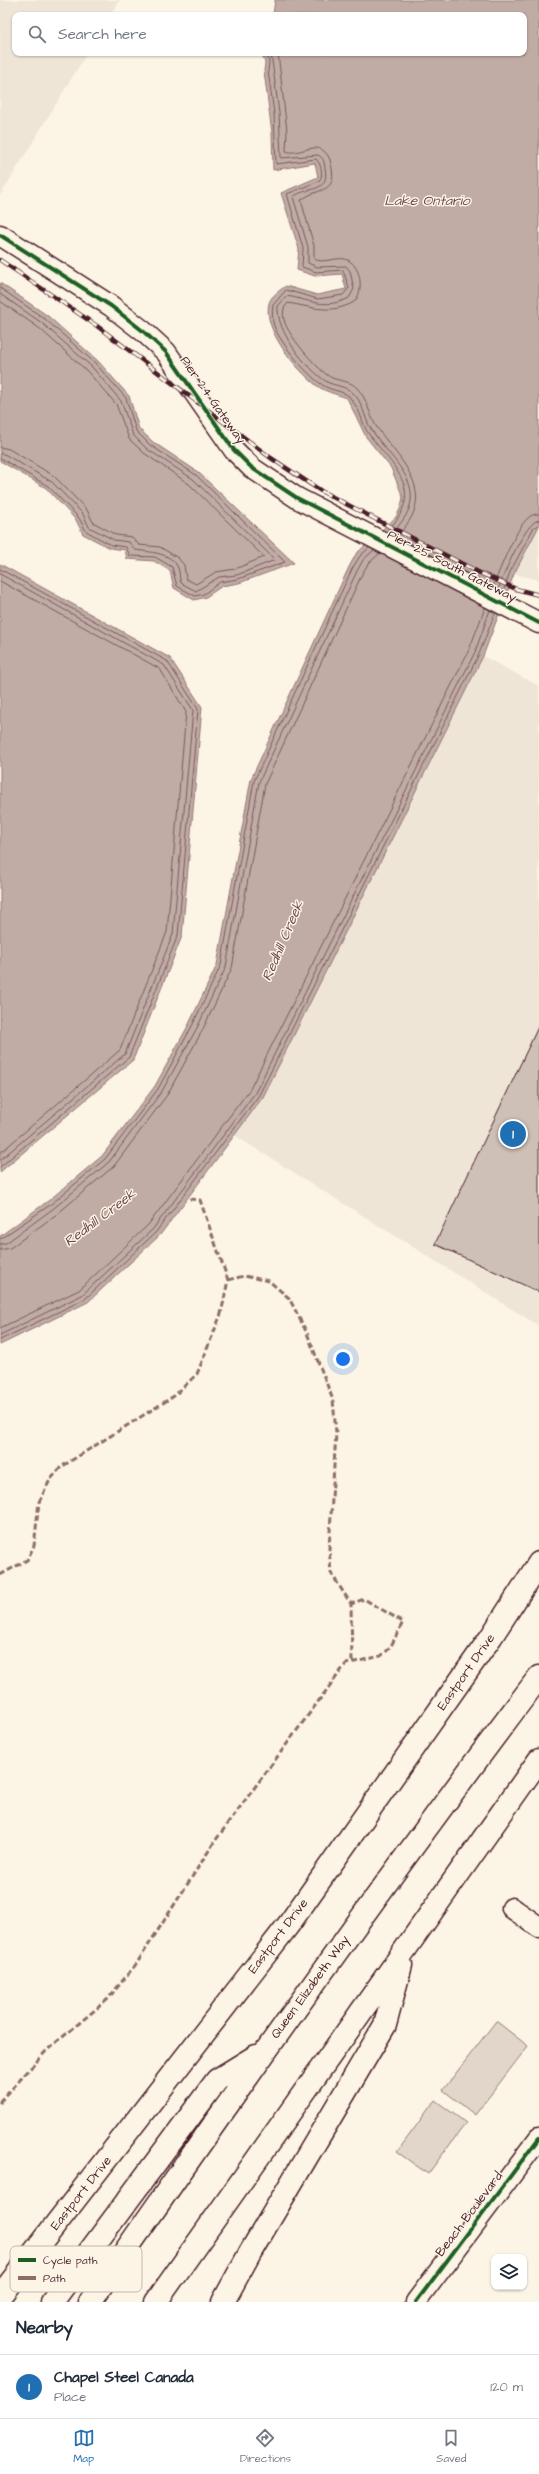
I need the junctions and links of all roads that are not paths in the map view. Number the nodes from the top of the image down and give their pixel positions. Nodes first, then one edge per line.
1 (0, 235) edge
2 (356, 528) joint
3 (539, 623) edge
4 (539, 1563) edge
5 (539, 1677) edge
6 (539, 1760) edge
7 (512, 1908) dead end
8 (539, 1927) edge
9 (404, 1951) junction
10 (264, 2051) junction
11 (539, 2138) edge
12 (39, 2246) edge
13 (94, 2246) edge
14 (129, 2246) edge
15 (10, 2283) edge
16 (59, 2292) edge
17 (97, 2292) edge
18 (0, 2296) edge
19 (52, 2302) edge
20 (90, 2302) edge
21 (156, 2302) edge
22 (223, 2302) edge
23 (416, 2302) edge

1 - 2 street, Pier 24 Gateway
2 - 3 street, Pier 25 South Gateway
4 - 12 main road, Eastport Drive
5 - 10 main road, Queen Elizabeth Way
6 - 9 main road
7 - 8 street
9 - 21 main road
9 - 22 main road
10 - 13 main road
10 - 14 main road, Queen Elizabeth Way
11 - 23 street, Beach Boulevard
15 - 18 main road, Eastport Drive
16 - 19 main road
17 - 20 main road, Queen Elizabeth Way

